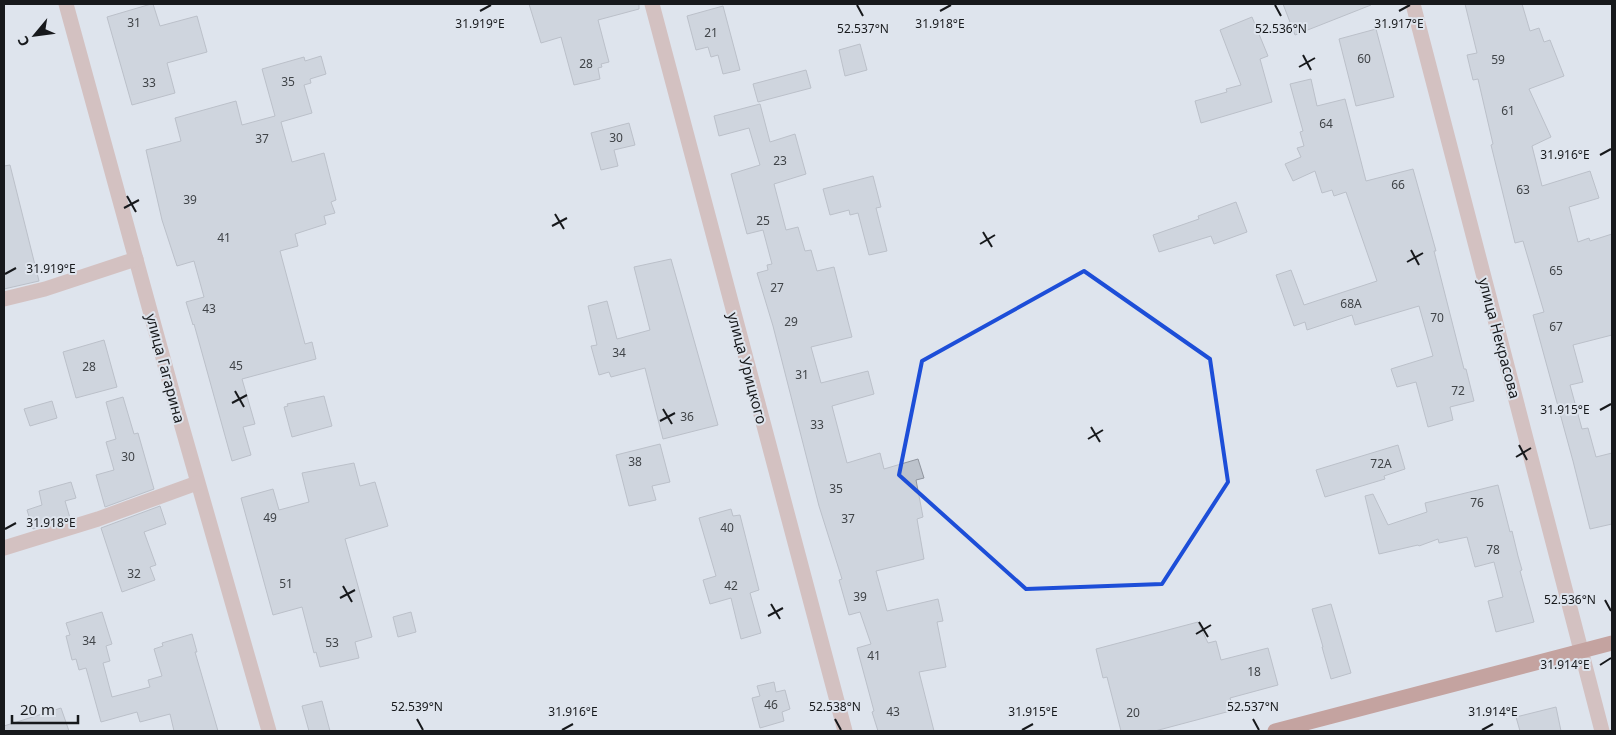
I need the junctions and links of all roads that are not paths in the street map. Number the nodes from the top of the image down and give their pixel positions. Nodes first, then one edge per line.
1 (66, 4) edge
2 (652, 4) edge
3 (1413, 4) edge
4 (136, 259) junction
5 (4, 299) edge
6 (198, 483) junction
7 (4, 548) edge
8 (1612, 643) edge
9 (1581, 651) junction
10 (269, 731) edge
11 (845, 731) edge
12 (1276, 731) edge
13 (1602, 731) edge

1 - 4 street, улица Гагарина
2 - 11 street, улица Урицкого
3 - 9 street, улица Некрасова
4 - 5 street
4 - 6 street, улица Гагарина
6 - 7 street
6 - 10 street, улица Гагарина
8 - 9 main road
9 - 12 main road
9 - 13 street, улица Некрасова

